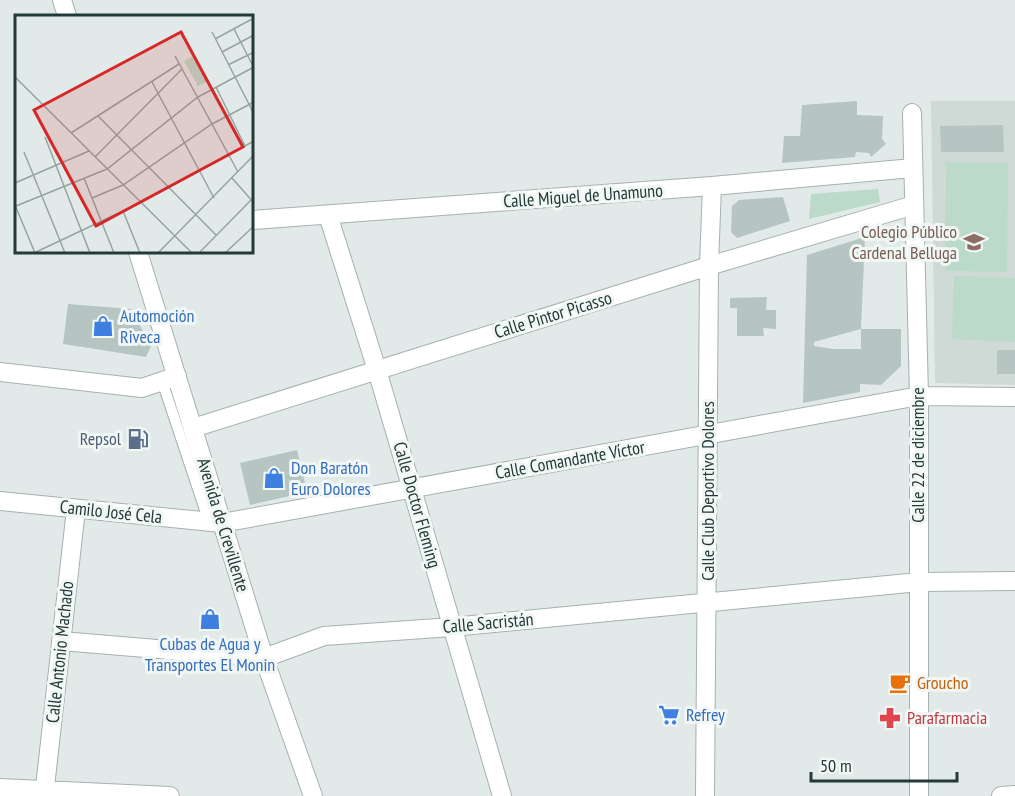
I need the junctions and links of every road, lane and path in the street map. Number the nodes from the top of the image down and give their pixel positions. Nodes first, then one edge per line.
1 (62, 0) edge
2 (67, 15) edge
3 (912, 113) dead end
4 (913, 168) junction
5 (712, 186) junction
6 (914, 205) junction
7 (328, 215) junction
8 (254, 220) edge
9 (138, 254) edge
10 (709, 266) junction
11 (376, 370) junction
12 (0, 372) edge
13 (169, 379) junction
14 (919, 396) junction
15 (1015, 397) edge
16 (193, 428) junction
17 (708, 435) junction
18 (412, 489) junction
19 (0, 501) edge
20 (76, 509) junction
21 (216, 522) junction
22 (1015, 581) edge
23 (918, 582) junction
24 (707, 602) junction
25 (452, 627) junction
26 (61, 641) junction
27 (264, 658) junction
28 (0, 788) edge
29 (44, 793) edge
30 (1015, 795) edge
31 (170, 796) edge
32 (312, 796) edge
33 (502, 796) edge
34 (705, 796) edge
35 (919, 796) edge
36 (1001, 796) edge

1 - 2 street
3 - 4 street, Calle 22 de diciembre
4 - 5 street, Calle Miguel de Unamuno
4 - 6 street, Calle 22 de diciembre
5 - 7 street, Calle Miguel de Unamuno
5 - 10 street, Calle Club Deportivo Dolores
6 - 10 street, Calle Pintor Picasso
6 - 14 street, Calle 22 de diciembre
7 - 8 street, Calle Miguel de Unamuno
7 - 11 street, Calle Doctor Fleming
9 - 13 street, Avenida de Crevillente
10 - 11 street, Calle Pintor Picasso
10 - 17 street, Calle Club Deportivo Dolores
11 - 16 street, Calle Pintor Picasso
11 - 18 street, Calle Doctor Fleming
12 - 13 street
13 - 16 street, Avenida de Crevillente
13 - 21 lane
14 - 15 street, Calle Comandante Víctor
14 - 17 street, Calle Comandante Víctor
14 - 23 street, Calle 22 de diciembre
16 - 21 street, Avenida de Crevillente
17 - 18 street, Calle Comandante Víctor
17 - 24 street, Calle Club Deportivo Dolores
18 - 21 street, Calle Comandante Víctor
18 - 25 street, Calle Doctor Fleming
19 - 20 street, Camilo José Cela
20 - 21 street, Camilo José Cela
20 - 26 street, Calle Antonio Machado
21 - 27 street, Avenida de Crevillente
22 - 23 street, Calle Sacristán
23 - 24 street, Calle Sacristán
23 - 35 street, Calle 22 de diciembre
24 - 25 street, Calle Sacristán
24 - 34 street, Calle Club Deportivo Dolores
25 - 27 street, Calle Sacristán
25 - 33 street, Calle Doctor Fleming
26 - 27 street, Calle Sacristán
26 - 29 street, Calle Antonio Machado
27 - 32 street, Avenida de Crevillente
28 - 29 street
29 - 31 street
30 - 36 street

